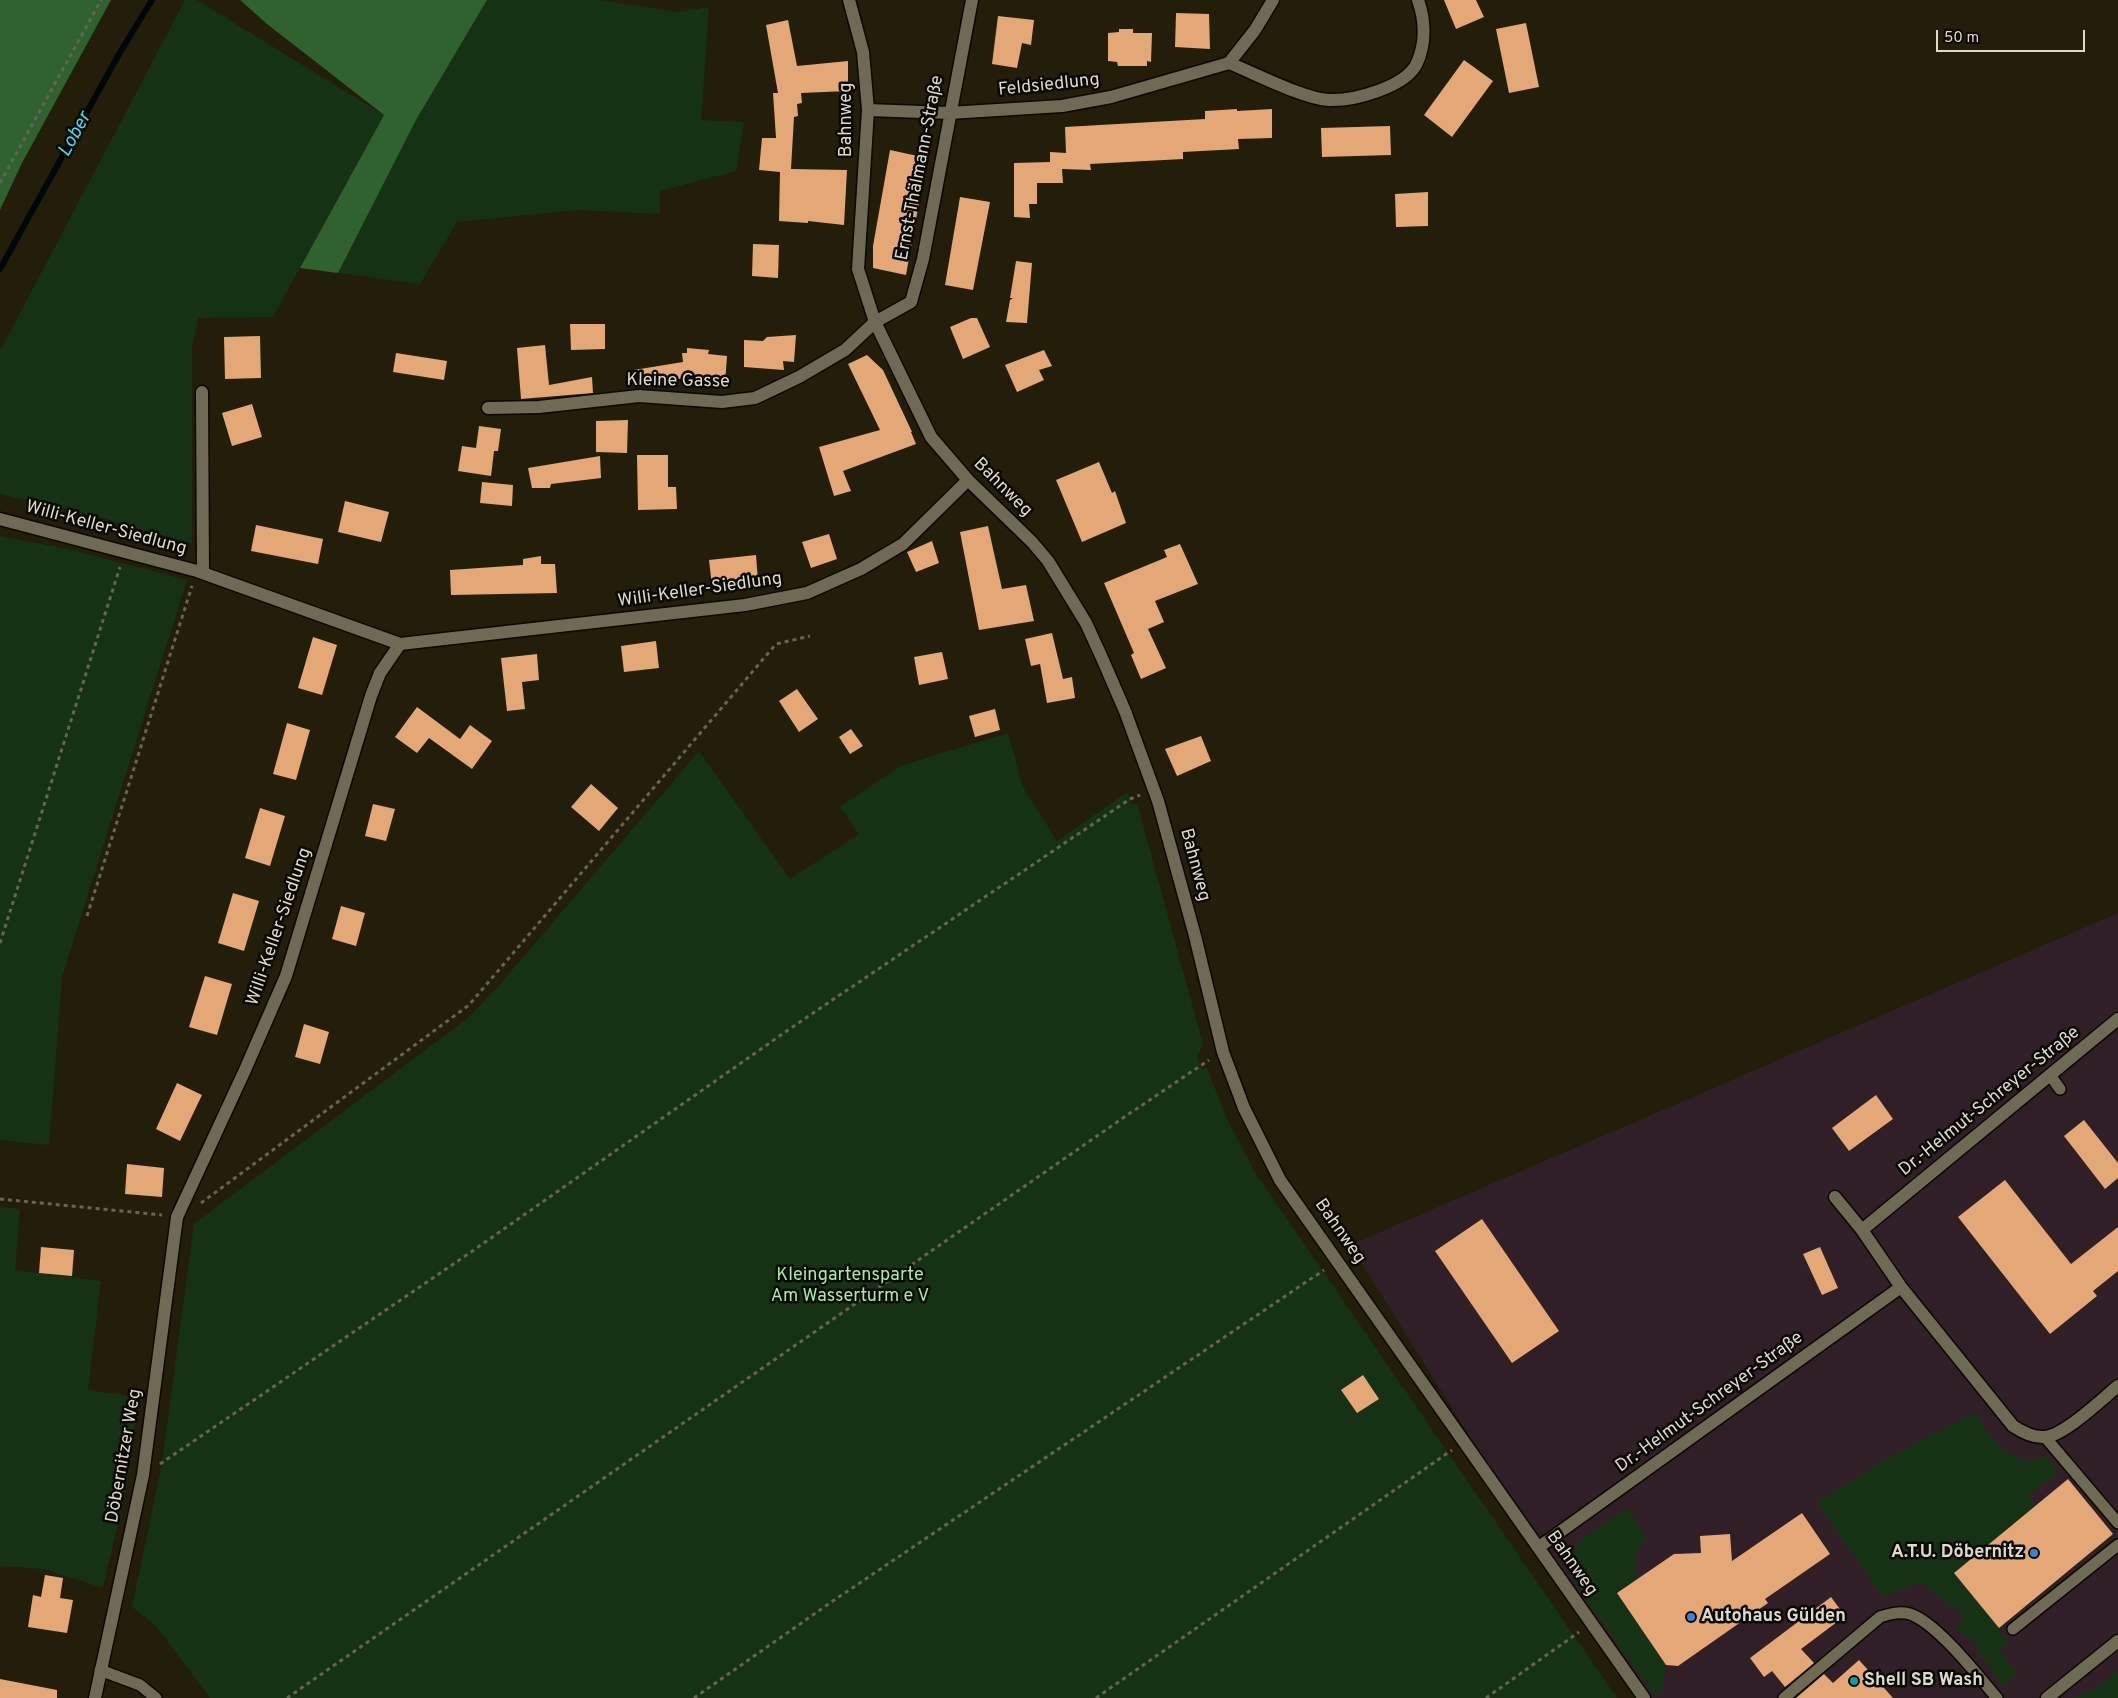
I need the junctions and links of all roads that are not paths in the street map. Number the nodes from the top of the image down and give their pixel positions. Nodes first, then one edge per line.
1 (850, 0) edge
2 (972, 0) edge
3 (1273, 0) edge
4 (1418, 0) edge
5 (1230, 63) junction
6 (868, 110) junction
7 (950, 112) junction
8 (875, 322) junction
9 (202, 392) dead end
10 (488, 408) dead end
11 (968, 480) junction
12 (0, 519) edge
13 (200, 572) junction
14 (400, 644) junction
15 (2118, 1019) edge
16 (2050, 1076) junction
17 (2060, 1089) dead end
18 (1836, 1197) dead end
19 (178, 1217) joint
20 (1862, 1230) junction
21 (1901, 1287) junction
22 (2118, 1386) edge
23 (2045, 1437) junction
24 (2118, 1524) edge
25 (2118, 1545) edge
26 (1538, 1547) junction
27 (2014, 1629) dead end
28 (2118, 1641) edge
29 (100, 1670) junction
30 (95, 1698) edge
31 (156, 1698) edge
32 (1644, 1698) edge
33 (1784, 1698) edge
34 (1997, 1698) edge
35 (2047, 1698) edge

1 - 6 street, Bahnweg
2 - 7 street, Ernst-Thälmann-Straße
3 - 5 street
4 - 5 street
5 - 7 street, Feldsiedlung
6 - 7 street, Feldsiedlung
6 - 8 street, Bahnweg
7 - 8 street, Ernst-Thälmann-Straße
8 - 10 street, Kleine Gasse
8 - 11 street, Bahnweg
9 - 13 street, Willi-Keller-Siedlung
11 - 14 street, Willi-Keller-Siedlung
11 - 26 street, Bahnweg
12 - 13 street, Willi-Keller-Siedlung
13 - 14 street, Willi-Keller-Siedlung
14 - 19 street, Willi-Keller-Siedlung
15 - 16 street, Dr.-Helmut-Schreyer-Straße
16 - 17 lane
16 - 20 street, Dr.-Helmut-Schreyer-Straße
18 - 20 street
19 - 29 street, Döbernitzer Weg
20 - 21 street
21 - 23 street
21 - 26 street, Dr.-Helmut-Schreyer-Straße
22 - 23 street
23 - 24 lane
25 - 27 lane
26 - 32 street, Bahnweg
28 - 35 street
29 - 30 street, Döbernitzer Weg
29 - 31 lane
33 - 34 lane

